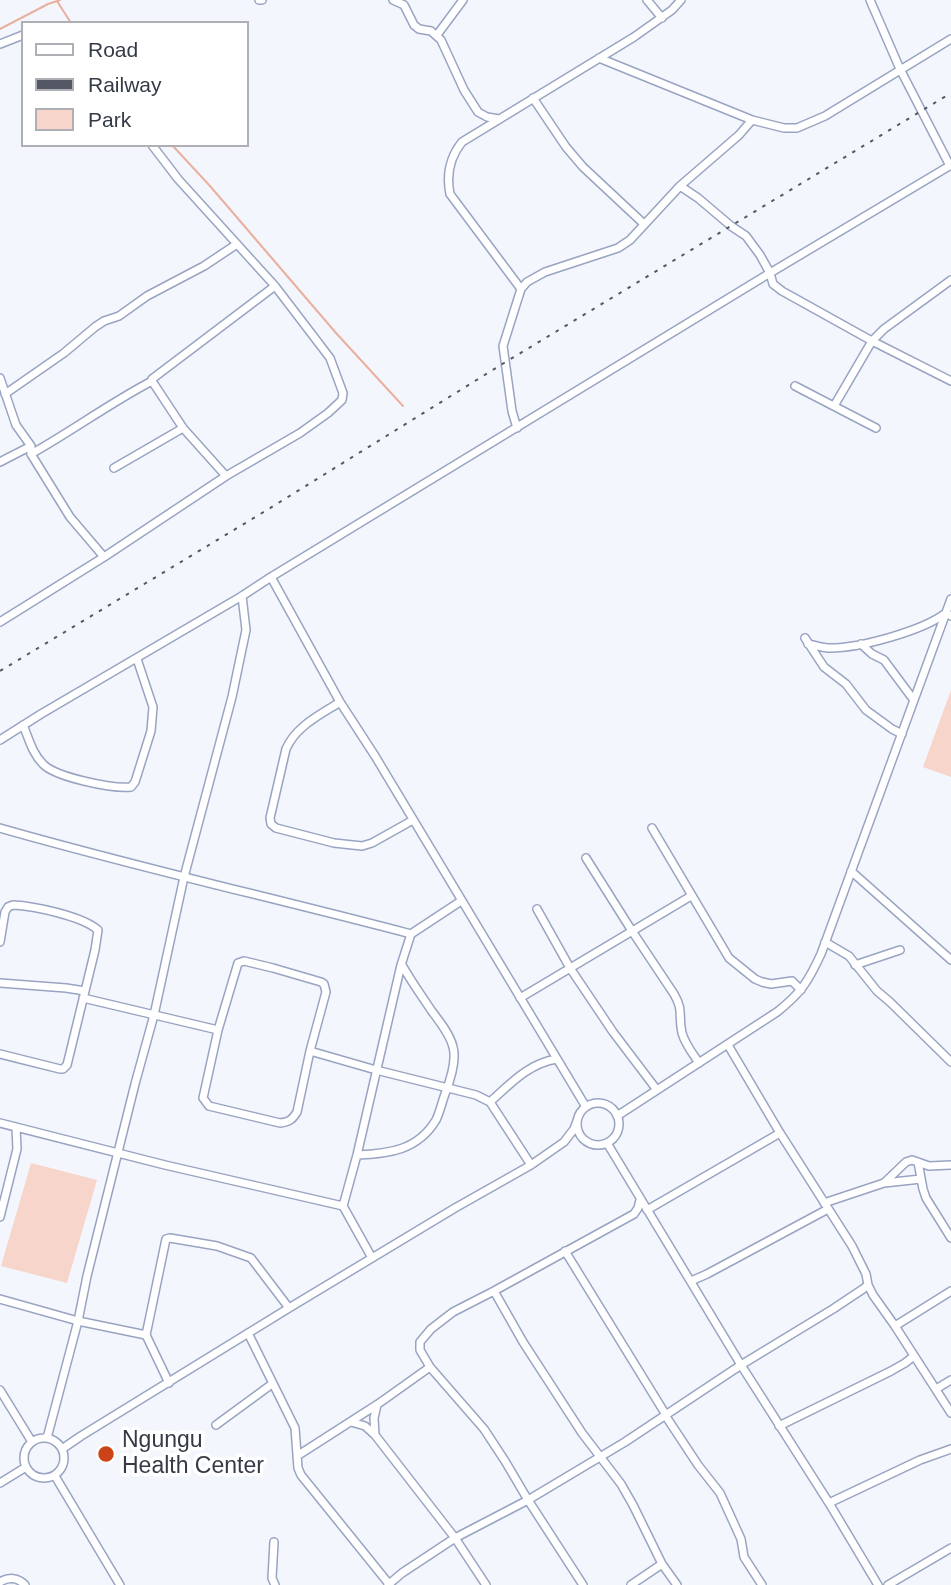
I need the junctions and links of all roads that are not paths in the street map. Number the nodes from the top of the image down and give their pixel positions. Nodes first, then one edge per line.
1 (395, 0) edge
2 (463, 0) edge
3 (647, 0) edge
4 (681, 0) edge
5 (870, 0) edge
6 (662, 18) junction
7 (437, 35) junction
8 (21, 36) edge
9 (951, 39) edge
10 (0, 44) edge
11 (598, 58) junction
12 (901, 69) junction
13 (533, 98) junction
14 (500, 119) junction
15 (752, 120) junction
16 (154, 147) edge
17 (951, 166) edge
18 (680, 186) junction
19 (645, 224) junction
20 (237, 244) junction
21 (770, 273) junction
22 (951, 281) edge
23 (275, 286) junction
24 (521, 289) junction
25 (872, 341) junction
26 (0, 377) edge
27 (152, 381) junction
28 (951, 381) edge
29 (795, 386) dead end
30 (5, 394) junction
31 (834, 406) junction
32 (183, 428) junction
33 (517, 428) junction
34 (876, 428) dead end
35 (31, 450) junction
36 (0, 462) edge
37 (114, 468) dead end
38 (226, 476) junction
39 (104, 557) junction
40 (271, 577) junction
41 (242, 596) junction
42 (951, 599) edge
43 (948, 614) edge
44 (0, 622) edge
45 (861, 644) junction
46 (137, 659) junction
47 (913, 699) junction
48 (340, 702) junction
49 (23, 725) junction
50 (902, 734) junction
51 (0, 740) edge
52 (412, 820) junction
53 (0, 828) edge
54 (652, 828) dead end
55 (586, 858) dead end
56 (851, 871) junction
57 (184, 877) junction
58 (691, 896) junction
59 (461, 901) junction
60 (537, 909) dead end
61 (632, 931) junction
62 (411, 934) junction
63 (0, 942) edge
64 (825, 942) junction
65 (951, 947) edge
66 (900, 950) dead end
67 (944, 954) junction
68 (951, 960) edge
69 (401, 965) junction
70 (855, 965) junction
71 (569, 968) junction
72 (0, 984) edge
73 (801, 990) junction
74 (84, 995) junction
75 (520, 998) junction
76 (153, 1015) junction
77 (218, 1030) junction
78 (728, 1045) junction
79 (310, 1051) junction
80 (0, 1054) edge
81 (557, 1059) junction
82 (951, 1062) edge
83 (699, 1063) junction
84 (376, 1070) junction
85 (448, 1087) junction
86 (657, 1090) junction
87 (490, 1102) junction
88 (586, 1107) junction
89 (617, 1116) junction
90 (577, 1121) junction
91 (0, 1123) edge
92 (16, 1127) junction
93 (780, 1133) junction
94 (564, 1142) junction
95 (590, 1143) junction
96 (607, 1143) junction
97 (118, 1153) junction
98 (357, 1155) junction
99 (918, 1162) junction
100 (531, 1165) junction
101 (951, 1165) edge
102 (921, 1179) junction
103 (884, 1184) junction
104 (640, 1200) junction
105 (343, 1206) junction
106 (826, 1206) junction
107 (647, 1211) junction
108 (634, 1213) junction
109 (0, 1217) edge
110 (951, 1238) edge
111 (565, 1251) junction
112 (372, 1258) junction
113 (691, 1281) junction
114 (867, 1284) junction
115 (494, 1291) junction
116 (951, 1291) edge
117 (0, 1299) edge
118 (289, 1308) junction
119 (78, 1321) junction
120 (895, 1326) junction
121 (248, 1333) junction
122 (146, 1335) junction
123 (914, 1356) junction
124 (741, 1365) junction
125 (430, 1367) junction
126 (951, 1380) edge
127 (169, 1383) junction
128 (272, 1384) junction
129 (936, 1389) junction
130 (0, 1390) edge
131 (377, 1404) junction
132 (951, 1413) edge
133 (665, 1415) junction
134 (351, 1422) junction
135 (216, 1424) dead end
136 (779, 1426) junction
137 (376, 1436) junction
138 (47, 1438) junction
139 (32, 1442) junction
140 (62, 1449) junction
141 (951, 1449) edge
142 (297, 1456) junction
143 (599, 1458) junction
144 (26, 1467) junction
145 (55, 1476) junction
146 (0, 1483) edge
147 (528, 1500) junction
148 (829, 1503) junction
149 (455, 1538) junction
150 (274, 1542) dead end
151 (951, 1548) edge
152 (662, 1564) junction
153 (0, 1582) edge
154 (25, 1585) edge
155 (120, 1585) edge
156 (275, 1585) edge
157 (388, 1585) edge
158 (486, 1585) edge
159 (583, 1585) edge
160 (631, 1585) edge
161 (677, 1585) edge
162 (762, 1585) edge
163 (878, 1585) edge
164 (888, 1585) edge

1 - 7 street
2 - 7 street
3 - 6 street
4 - 6 street
5 - 12 street
6 - 11 street
7 - 14 street
8 - 10 street
9 - 12 street
11 - 13 street
11 - 15 street
12 - 15 street
12 - 17 street
13 - 14 street
13 - 19 street
14 - 24 street
15 - 18 street
16 - 20 street
17 - 21 street
18 - 19 street
18 - 21 street
19 - 24 street
20 - 23 street
20 - 30 street
21 - 25 street
21 - 33 street
22 - 25 street
23 - 27 street
23 - 38 street
24 - 33 street
25 - 28 street
25 - 31 street
26 - 30 street
27 - 32 street
27 - 35 street
29 - 31 street
30 - 35 street
31 - 34 street
32 - 37 street
32 - 38 street
33 - 40 street
35 - 36 street
35 - 39 street
38 - 39 street
39 - 44 street
40 - 41 street
40 - 48 street
41 - 46 street
41 - 57 street
42 - 43 street
43 - 45 street
43 - 47 street
45 - 47 street
45 - 50 street
46 - 49 street
46 - 49 street
47 - 50 street
48 - 52 street
48 - 52 street
49 - 51 street
50 - 56 street
52 - 59 street
53 - 57 street
54 - 58 street
55 - 61 street
56 - 64 street
56 - 67 street
57 - 62 street
57 - 76 street
58 - 61 street
58 - 73 street
59 - 62 street
59 - 75 street
60 - 71 street
61 - 71 street
61 - 83 street
62 - 69 street
63 - 74 street
64 - 70 street
64 - 73 street
65 - 67 street
66 - 70 street
67 - 68 street
69 - 84 street
69 - 85 street
70 - 82 street
71 - 75 street
71 - 86 street
72 - 74 street
73 - 78 street
74 - 76 street
74 - 80 street
75 - 81 street
76 - 77 street
76 - 97 street
77 - 79 street
77 - 79 street
78 - 83 street
78 - 93 street
79 - 84 street
81 - 87 street
81 - 88 street
83 - 86 street
84 - 85 street
84 - 98 street
85 - 87 street
85 - 98 street
86 - 89 street
87 - 100 street
88 - 89 street
88 - 90 street
89 - 96 street
90 - 94 street
90 - 95 street
91 - 92 street
92 - 97 street
92 - 109 street
93 - 106 street
93 - 107 street
94 - 95 street
94 - 100 street
95 - 96 street
96 - 104 street
97 - 105 street
97 - 119 street
98 - 105 street
99 - 101 street
99 - 102 street
99 - 103 street
100 - 112 street
102 - 103 street
102 - 110 street
103 - 106 street
104 - 107 street
104 - 108 street
105 - 112 street
106 - 113 street
106 - 114 street
107 - 108 street
107 - 113 street
108 - 111 street
111 - 115 street
111 - 133 street
112 - 118 street
113 - 124 street
114 - 120 street
114 - 124 street
115 - 125 street
115 - 143 street
116 - 120 street
117 - 119 street
118 - 121 street
118 - 122 street
119 - 122 street
119 - 138 street
120 - 123 street
121 - 127 street
121 - 128 street
122 - 127 street
123 - 129 street
123 - 136 street
124 - 133 street
124 - 136 street
125 - 131 street
125 - 147 street
126 - 129 street
127 - 140 street
128 - 135 street
128 - 142 street
129 - 132 street
130 - 139 street
131 - 134 street
131 - 137 street
133 - 143 street
133 - 162 street
134 - 137 street
134 - 142 street
136 - 148 street
137 - 149 street
138 - 139 street
138 - 140 street
139 - 144 street
140 - 145 street
141 - 148 street
142 - 157 street
143 - 147 street
143 - 152 street
144 - 145 street
144 - 146 street
145 - 155 street
147 - 149 street
147 - 159 street
148 - 163 street
149 - 157 street
149 - 158 street
150 - 156 street
151 - 164 street
152 - 160 street
152 - 161 street
153 - 154 street

